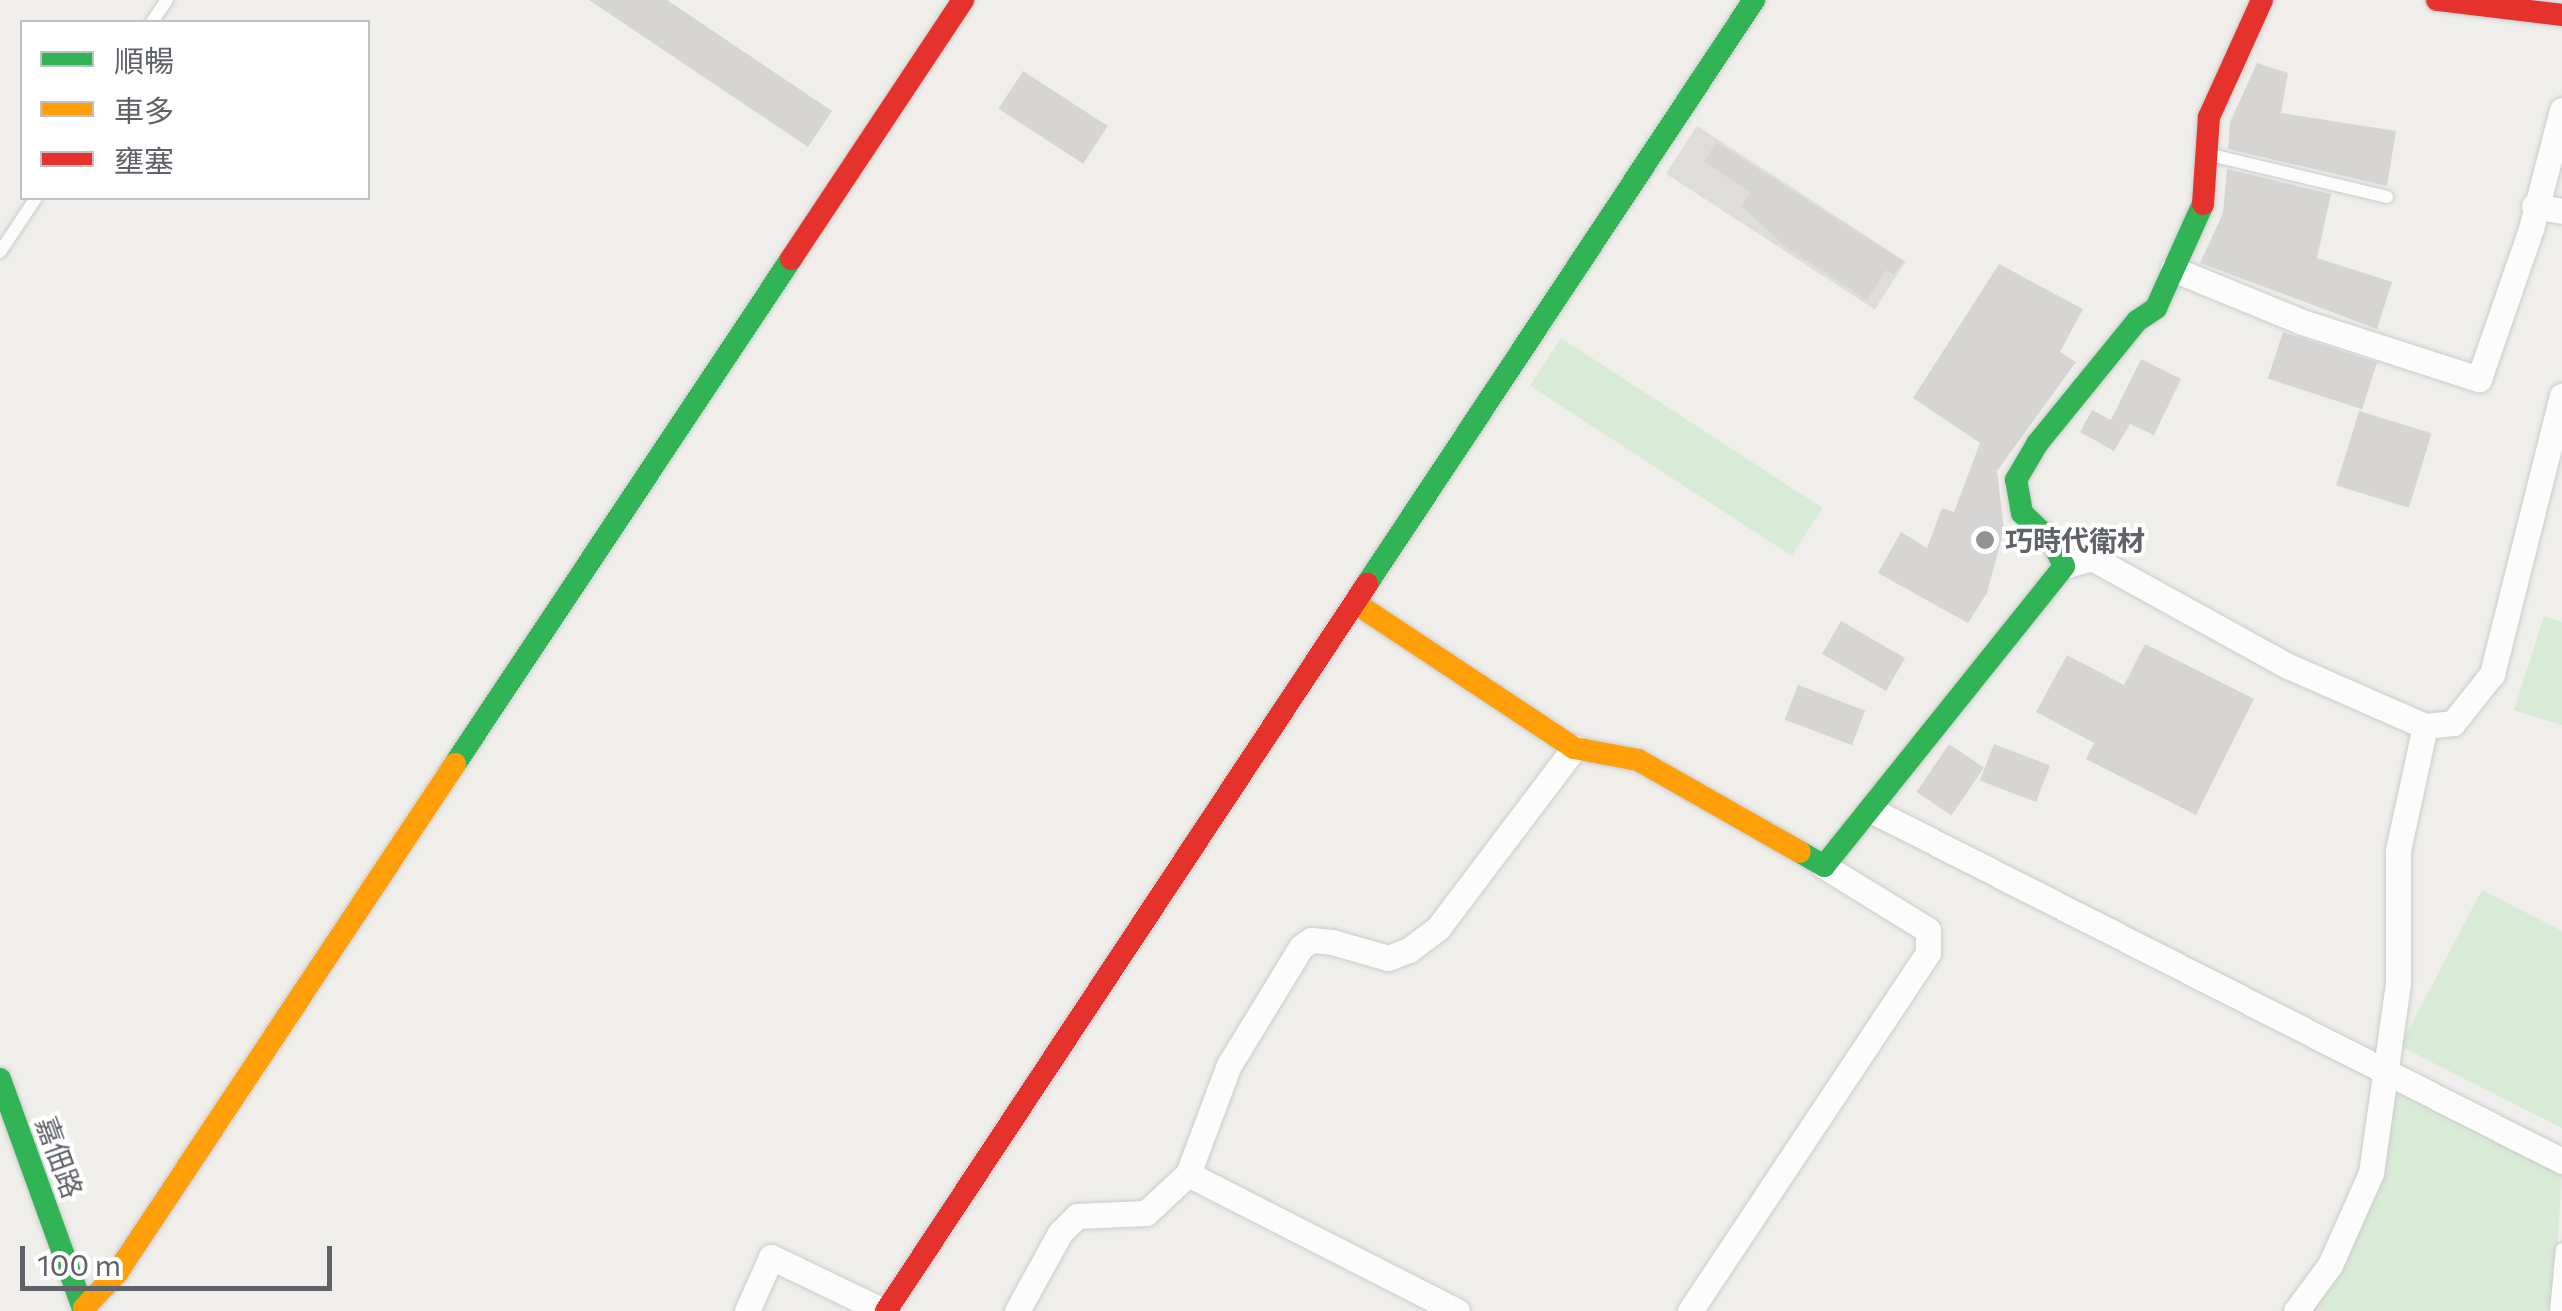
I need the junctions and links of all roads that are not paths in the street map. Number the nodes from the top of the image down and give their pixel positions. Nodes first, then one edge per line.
1 (962, 0) edge
2 (1754, 0) edge
3 (2262, 0) edge
4 (2437, 0) edge
5 (2562, 15) edge
6 (2562, 110) edge
7 (2208, 155) junction
8 (2387, 197) dead end
9 (35, 200) edge
10 (2534, 206) junction
11 (2562, 211) edge
12 (0, 252) edge
13 (2174, 269) junction
14 (2562, 396) edge
15 (2064, 566) junction
16 (1358, 604) junction
17 (2425, 726) junction
18 (1574, 748) junction
19 (1871, 810) junction
20 (1824, 866) junction
21 (2386, 1071) junction
22 (0, 1079) edge
23 (2562, 1161) edge
24 (1188, 1174) junction
25 (2562, 1249) edge
26 (84, 1310) edge
27 (747, 1311) edge
28 (885, 1311) edge
29 (1016, 1311) edge
30 (1457, 1311) edge
31 (1690, 1311) edge
32 (2296, 1311) edge
33 (2556, 1311) edge

1 - 26 street
2 - 16 street
3 - 7 street
4 - 5 street
6 - 10 street
7 - 8 lane
7 - 13 street
9 - 12 lane
10 - 11 street
10 - 13 street
13 - 15 street
14 - 17 street
15 - 17 street
15 - 19 street
16 - 18 street
16 - 28 street
17 - 21 street
18 - 20 street
18 - 24 street
19 - 20 street
19 - 21 street
20 - 31 street
21 - 23 street
21 - 32 street
22 - 26 street, 嘉佃路
24 - 29 street
24 - 30 street
25 - 33 lane
27 - 28 street

